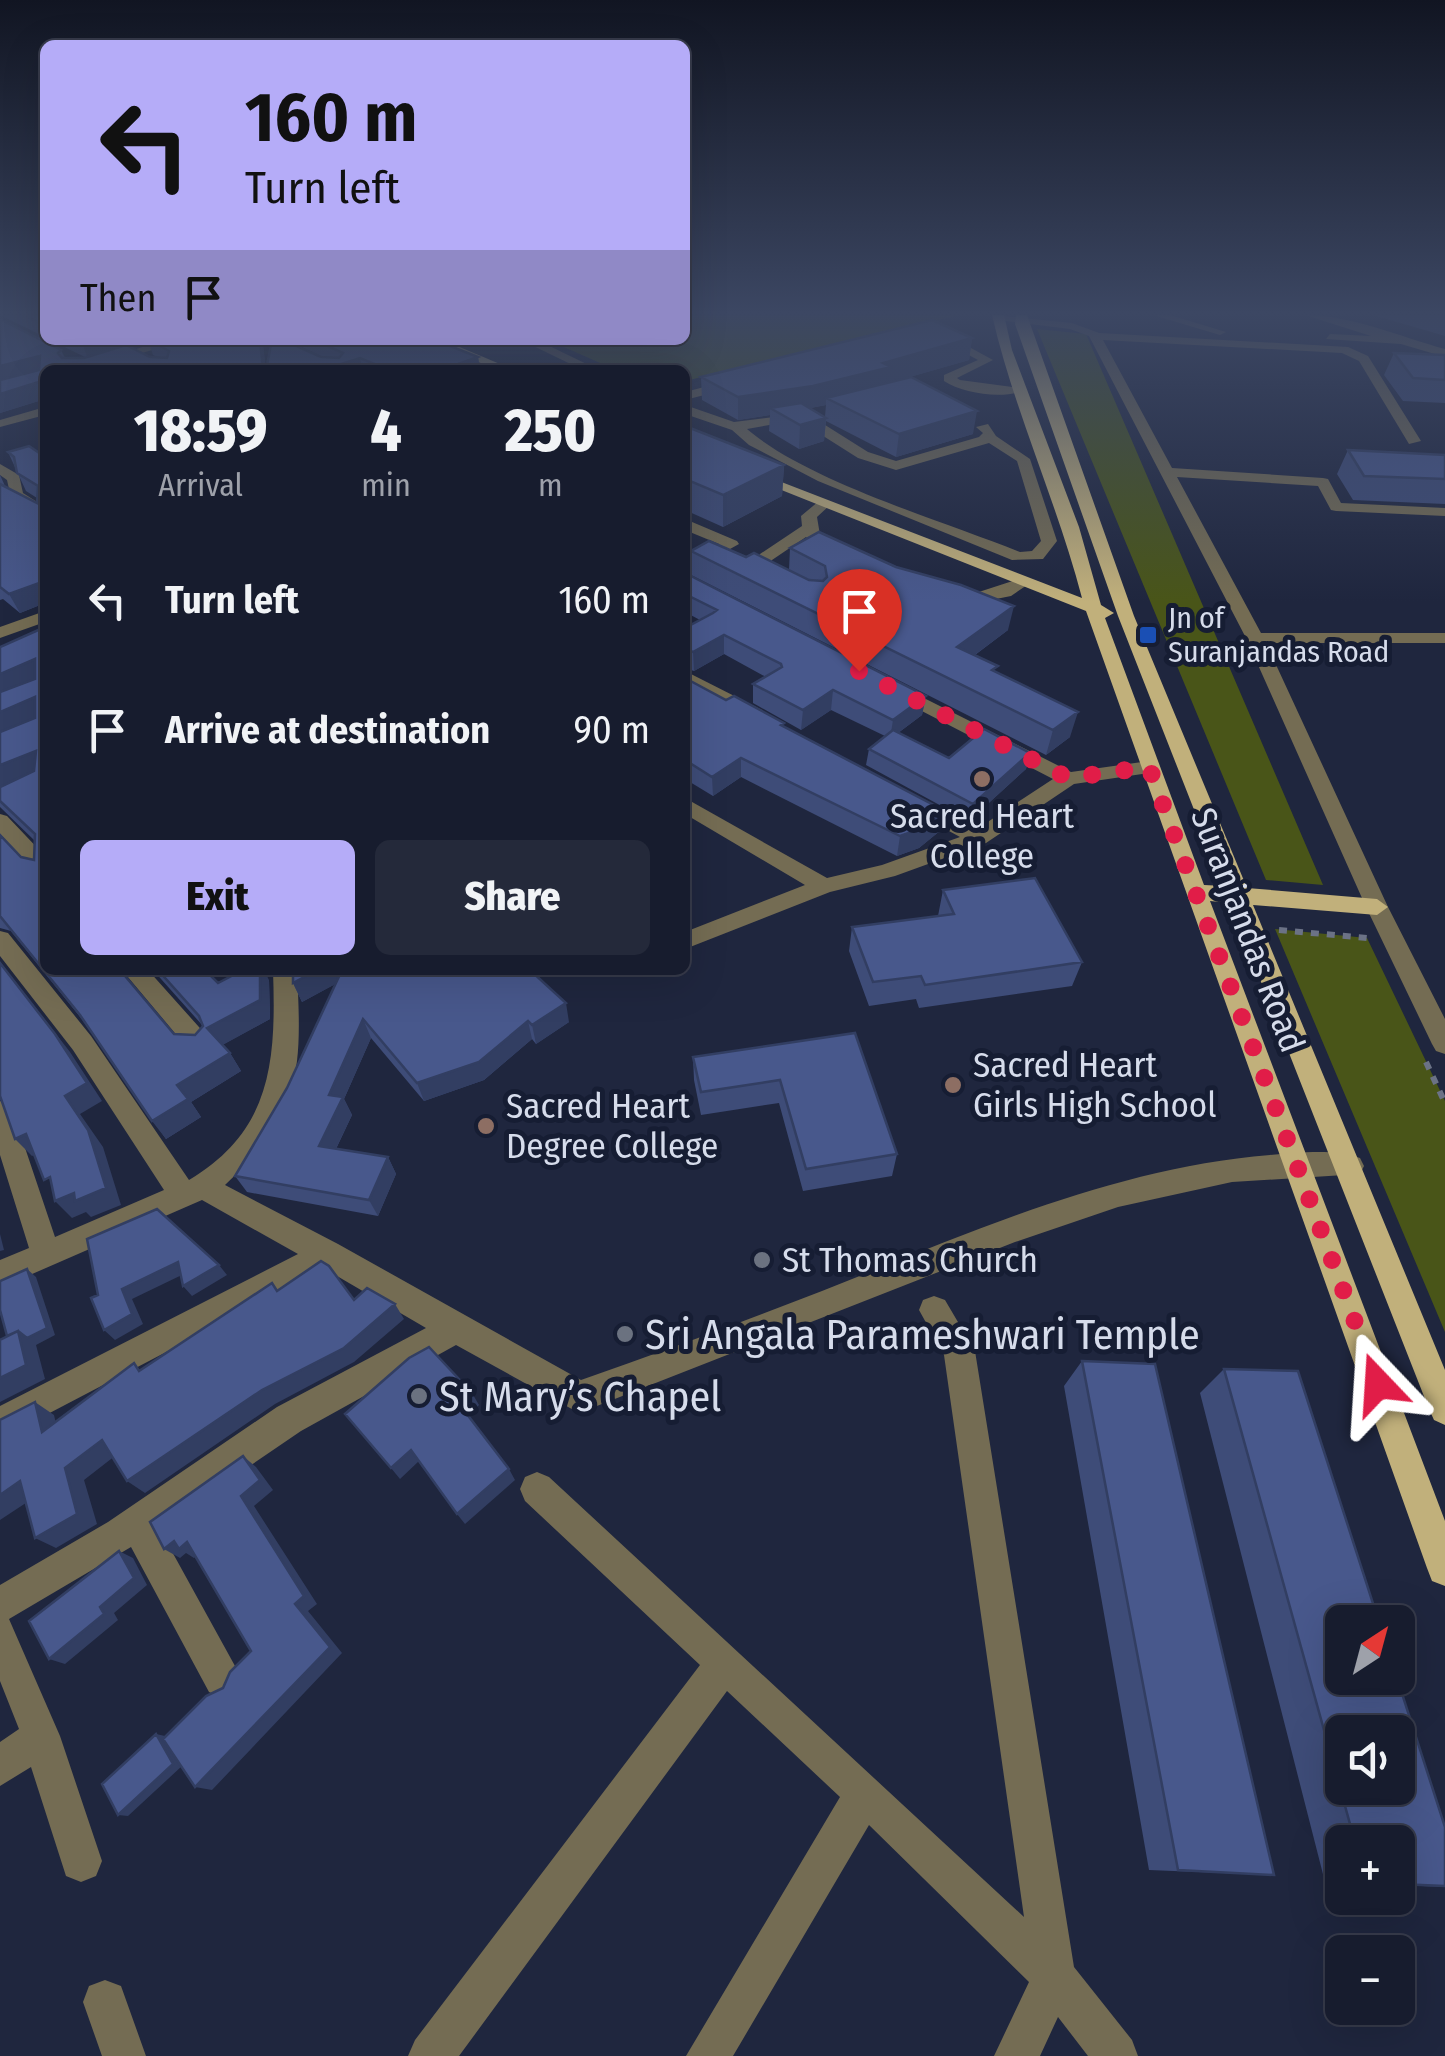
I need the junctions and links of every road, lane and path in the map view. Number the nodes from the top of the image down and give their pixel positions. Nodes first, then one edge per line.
1 (690, 411) edge
2 (830, 411) edge
3 (1029, 411) edge
4 (1054, 411) edge
5 (1135, 411) edge
6 (1396, 411) edge
7 (40, 413) edge
8 (801, 416) junction
9 (970, 419) edge
10 (2, 424) edge
11 (738, 428) junction
12 (989, 437) junction
13 (1414, 441) dead end
14 (0, 468) edge
15 (1168, 472) junction
16 (824, 504) junction
17 (40, 509) edge
18 (1445, 512) edge
19 (690, 526) edge
20 (808, 528) junction
21 (858, 564) edge
22 (690, 566) edge
23 (1022, 583) junction
24 (789, 585) edge
25 (945, 601) edge
26 (1094, 605) junction
27 (1124, 610) junction
28 (40, 618) edge
29 (0, 633) edge
30 (1255, 638) junction
31 (1445, 638) edge
32 (690, 679) edge
33 (876, 680) edge
34 (771, 724) edge
35 (1149, 767) junction
36 (1068, 778) junction
37 (892, 790) edge
38 (690, 808) edge
39 (0, 821) edge
40 (978, 838) junction
41 (40, 864) edge
42 (824, 886) junction
43 (1196, 892) junction
44 (1240, 898) junction
45 (1377, 906) junction
46 (0, 939) edge
47 (690, 939) edge
48 (1282, 948) dead end
49 (1374, 955) dead end
50 (138, 975) edge
51 (285, 975) edge
52 (198, 1043) edge
53 (1445, 1044) edge
54 (1422, 1054) dead end
55 (1445, 1103) edge
56 (0, 1112) edge
57 (1298, 1162) junction
58 (1350, 1166) junction
59 (193, 1191) junction
60 (328, 1253) junction
61 (46, 1255) junction
62 (0, 1274) edge
63 (934, 1310) dead end
64 (454, 1329) junction
65 (1445, 1409) edge
66 (0, 1423) edge
67 (537, 1488) dead end
68 (137, 1523) junction
69 (1445, 1568) edge
70 (0, 1605) edge
71 (0, 1634) edge
72 (725, 1662) junction
73 (222, 1680) edge
74 (41, 1736) junction
75 (0, 1766) edge
76 (865, 1793) junction
77 (81, 1861) dead end
78 (1054, 1976) junction
79 (105, 2002) dead end
80 (124, 2056) edge
81 (431, 2056) edge
82 (708, 2056) edge
83 (1017, 2056) edge
84 (1116, 2056) edge

1 - 11 street
2 - 8 street
3 - 26 main road, Suranjandas Road
4 - 27 main road, Suranjandas Road
5 - 15 street
6 - 13 street
7 - 10 street
8 - 11 street
8 - 12 street
9 - 12 street
11 - 12 street
14 - 17 street
15 - 18 street
15 - 30 street
16 - 20 street
16 - 23 main road
16 - 26 main road
19 - 22 street
20 - 21 street
20 - 24 street
23 - 25 street
23 - 26 main road
26 - 27 main road
26 - 35 main road, Suranjandas Road
27 - 44 main road, Suranjandas Road
28 - 29 street
30 - 31 street
30 - 45 street
32 - 34 street
33 - 36 street
35 - 36 street
35 - 43 main road, Suranjandas Road
36 - 40 street
37 - 40 street
38 - 42 street
39 - 41 street
40 - 42 street
42 - 47 street
43 - 44 main road
43 - 57 main road, Suranjandas Road
44 - 45 main road
44 - 58 main road, Suranjandas Road
45 - 53 street
46 - 59 street
48 - 49 path
50 - 52 street
51 - 59 street
54 - 55 path
56 - 61 street
57 - 58 street
57 - 64 street
57 - 69 main road, Suranjandas Road
58 - 65 main road, Suranjandas Road
59 - 60 street
59 - 61 street
60 - 64 street
60 - 66 street
61 - 62 street
63 - 78 street
64 - 68 street
67 - 72 street
68 - 70 street
68 - 73 street
71 - 74 street
72 - 76 street
72 - 81 street
74 - 75 street
74 - 77 street
76 - 78 street
76 - 82 street
78 - 83 street
78 - 84 street
79 - 80 street

